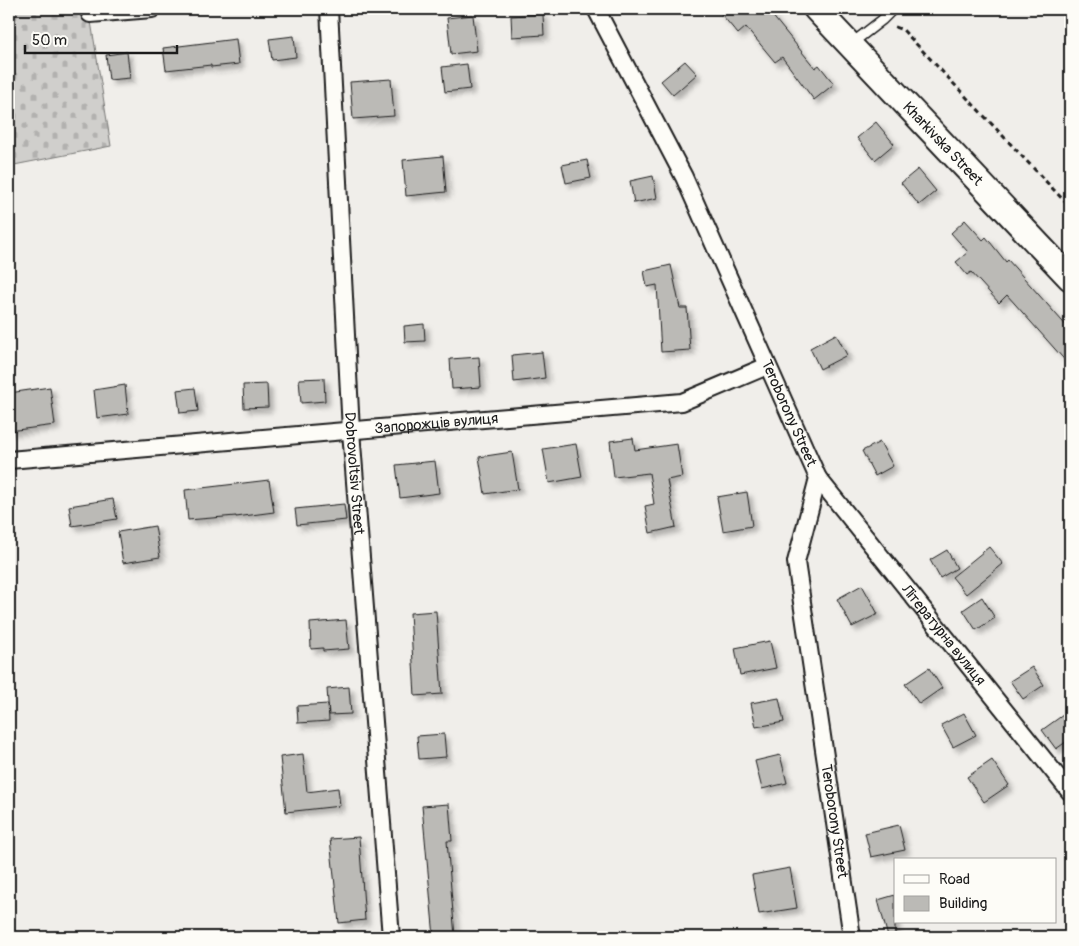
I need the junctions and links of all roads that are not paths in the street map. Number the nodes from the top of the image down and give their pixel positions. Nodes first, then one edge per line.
1 (152, 9) edge
2 (329, 9) edge
3 (596, 9) edge
4 (816, 9) edge
5 (893, 9) edge
6 (90, 14) dead end
7 (850, 44) junction
8 (1070, 278) edge
9 (767, 366) junction
10 (351, 431) junction
11 (9, 460) edge
12 (818, 478) junction
13 (1070, 792) edge
14 (391, 937) edge
15 (852, 937) edge

1 - 6 street
2 - 10 street, Dobrovoltsiv Street
3 - 9 street, Teroborony Street
4 - 7 street, Kharkivska Street
5 - 7 lane
7 - 8 street, Kharkivska Street
9 - 10 street, Запорожців вулиця
9 - 12 street, Teroborony Street
10 - 11 street, Запорожців вулиця
10 - 14 street, Dobrovoltsiv Street
12 - 13 street, Літературна вулиця
12 - 15 street, Teroborony Street

